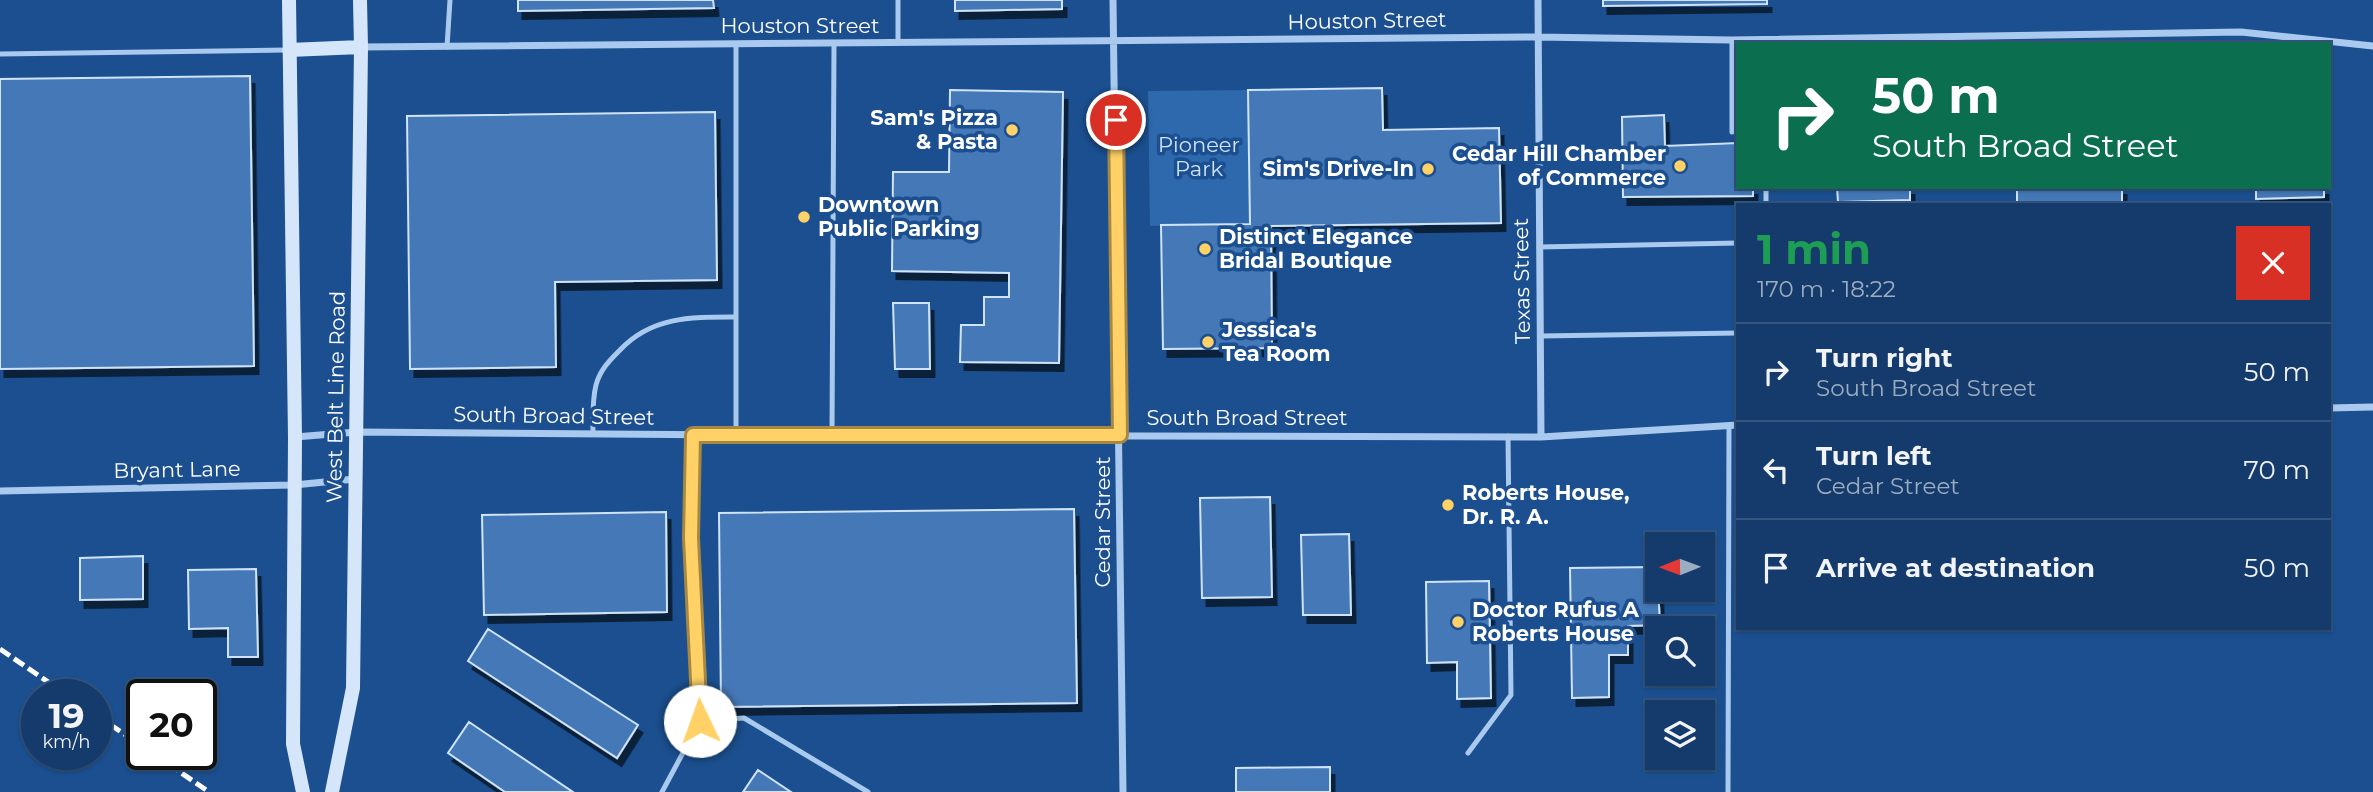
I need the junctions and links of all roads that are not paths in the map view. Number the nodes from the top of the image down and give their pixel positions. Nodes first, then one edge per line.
1 (289, 0) edge
2 (360, 0) edge
3 (450, 0) edge
4 (898, 0) edge
5 (1113, 0) edge
6 (1538, 0) edge
7 (1538, 37) junction
8 (1732, 40) junction
9 (1115, 42) junction
10 (898, 43) junction
11 (736, 44) junction
12 (834, 44) junction
13 (2373, 46) edge
14 (362, 47) junction
15 (447, 47) junction
16 (289, 50) junction
17 (0, 54) edge
18 (1732, 132) dead end
19 (1736, 243) edge
20 (1539, 247) junction
21 (736, 317) junction
22 (1736, 333) edge
23 (1540, 335) junction
24 (2373, 407) edge
25 (2331, 408) edge
26 (1729, 425) junction
27 (1736, 425) edge
28 (357, 432) junction
29 (593, 434) junction
30 (693, 435) junction
31 (736, 435) junction
32 (832, 435) junction
33 (1120, 435) junction
34 (1508, 436) junction
35 (1541, 436) junction
36 (295, 438) junction
37 (355, 479) junction
38 (294, 485) junction
39 (0, 491) edge
40 (700, 721) junction
41 (1468, 753) dead end
42 (303, 792) edge
43 (332, 792) edge
44 (662, 792) edge
45 (867, 792) edge
46 (1123, 792) edge
47 (1728, 792) edge

1 - 16 main road, West Belt Line Road
2 - 14 main road, West Belt Line Road
3 - 15 lane
4 - 10 lane
5 - 9 street, Cedar Street
6 - 7 street, Texas Street
7 - 8 street, Houston Street
7 - 9 street, Houston Street
7 - 20 street, Texas Street
8 - 13 street, Houston Street
8 - 18 lane
9 - 10 street, Houston Street
9 - 33 street, Cedar Street
10 - 12 street, Houston Street
11 - 12 street, Houston Street
11 - 15 street, Houston Street
11 - 21 lane
12 - 32 lane
14 - 15 street, Houston Street
14 - 16 main road
14 - 28 main road, West Belt Line Road
16 - 17 lane
16 - 36 main road, West Belt Line Road
19 - 20 lane
20 - 23 street, Texas Street
21 - 29 lane
21 - 31 lane
22 - 23 lane
23 - 35 street, Texas Street
24 - 25 street
26 - 27 street, South Broad Street
26 - 35 street, South Broad Street
26 - 47 lane
28 - 29 street, South Broad Street
28 - 36 street, South Broad Street
28 - 37 main road, West Belt Line Road
29 - 30 street, South Broad Street
30 - 31 street, South Broad Street
30 - 40 lane
31 - 32 street, South Broad Street
32 - 33 street, South Broad Street
33 - 34 street, South Broad Street
33 - 46 street, Cedar Street
34 - 35 street, South Broad Street
34 - 41 lane
36 - 38 main road, West Belt Line Road
37 - 38 street, Bryant Lane
37 - 43 main road, West Belt Line Road
38 - 39 street, Bryant Lane
38 - 42 main road, West Belt Line Road
40 - 44 lane
40 - 45 lane

